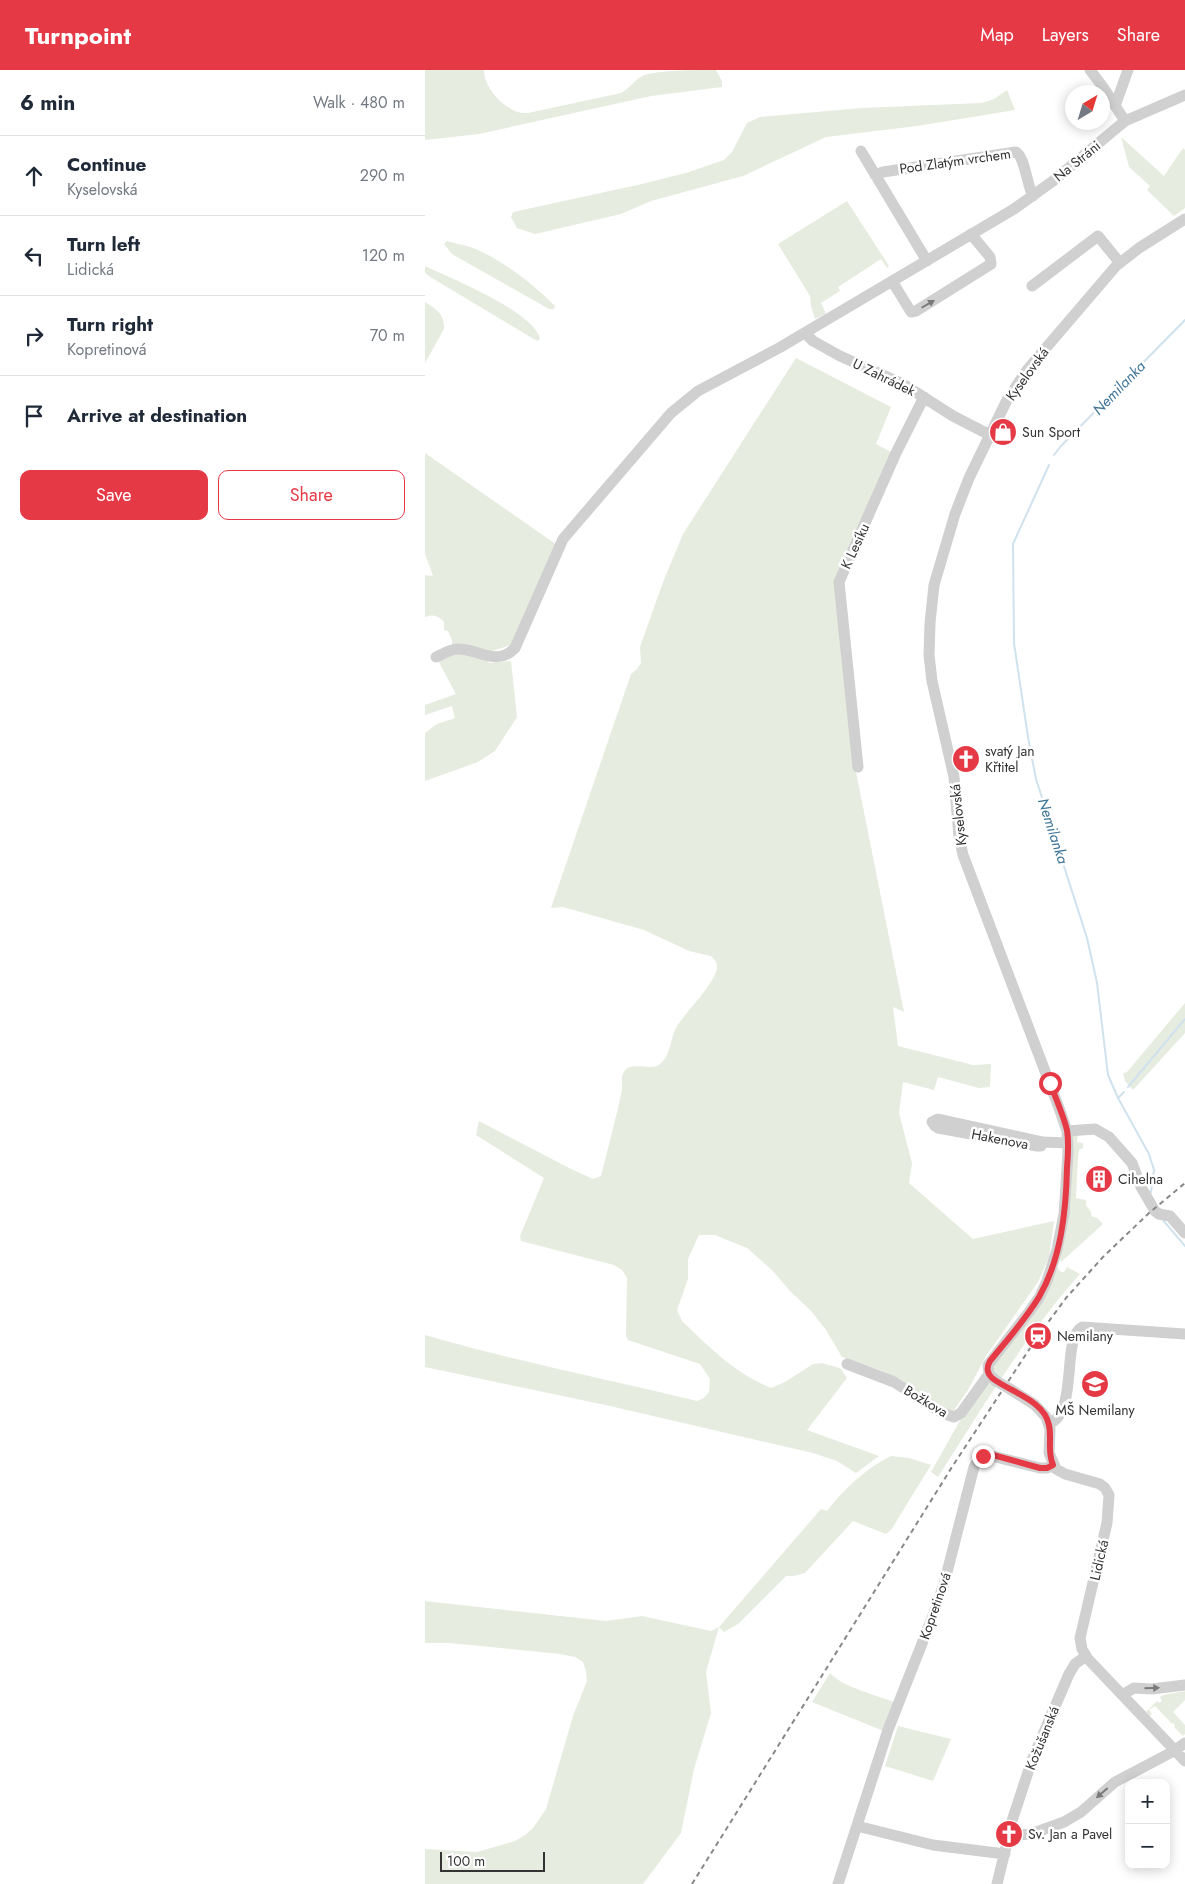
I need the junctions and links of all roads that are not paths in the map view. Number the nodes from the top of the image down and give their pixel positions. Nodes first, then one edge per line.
1 (1090, 70) edge
2 (1127, 70) edge
3 (1185, 95) edge
4 (1115, 106) junction
5 (1125, 121) junction
6 (861, 151) dead end
7 (875, 175) junction
8 (1033, 196) junction
9 (1185, 219) edge
10 (971, 234) junction
11 (927, 261) junction
12 (1121, 263) junction
13 (892, 281) junction
14 (1032, 286) dead end
15 (805, 333) junction
16 (924, 397) junction
17 (990, 435) junction
18 (436, 657) dead end
19 (858, 767) dead end
20 (1067, 1131) junction
21 (1043, 1142) junction
22 (1068, 1143) junction
23 (1185, 1233) edge
24 (1185, 1334) edge
25 (847, 1364) dead end
26 (992, 1378) junction
27 (1049, 1424) junction
28 (1053, 1465) junction
29 (1086, 1656) junction
30 (1185, 1686) edge
31 (1122, 1696) junction
32 (1185, 1743) edge
33 (1175, 1751) junction
34 (1185, 1761) edge
35 (857, 1826) junction
36 (1011, 1834) junction
37 (1005, 1854) junction
38 (838, 1884) edge
39 (997, 1884) edge

1 - 4 street
2 - 4 street
3 - 5 street, Na Stráni
4 - 5 street
5 - 8 street, Na Stráni
6 - 7 street, Pod Zlatým vrchem
7 - 8 street, Pod Zlatým vrchem
7 - 11 street, Pod Zlatým vrchem
8 - 10 street, Na Stráni
9 - 12 street, Kyselovská
10 - 11 street, Na Stráni
13 -> 10 street
11 - 13 street, Na Stráni
12 - 14 street
12 - 17 street, Kyselovská
13 - 15 street, Na Stráni
15 - 16 street, U Zahrádek
15 - 18 street, Na Stráni
16 - 17 street, U Zahrádek
16 - 19 street, K Lesíku
17 - 20 street, Kyselovská
20 - 22 street, Kyselovská
20 - 23 street
21 - 21 street, Hakenova
21 - 22 street
22 - 26 street, Kyselovská
24 - 27 street
25 - 26 street, Božkova
26 - 27 street, bridge
27 - 28 street
28 - 29 street, Lidická
28 - 35 street, Kopretinová
29 - 31 street
29 - 36 street, Kožušanská
31 -> 30 street
31 - 33 street
32 - 33 street
33 - 34 street
33 -> 36 street
35 - 37 street
35 - 38 street, Kopretinová
36 - 37 street, Kožušanská
37 - 39 street, Kožušanská

